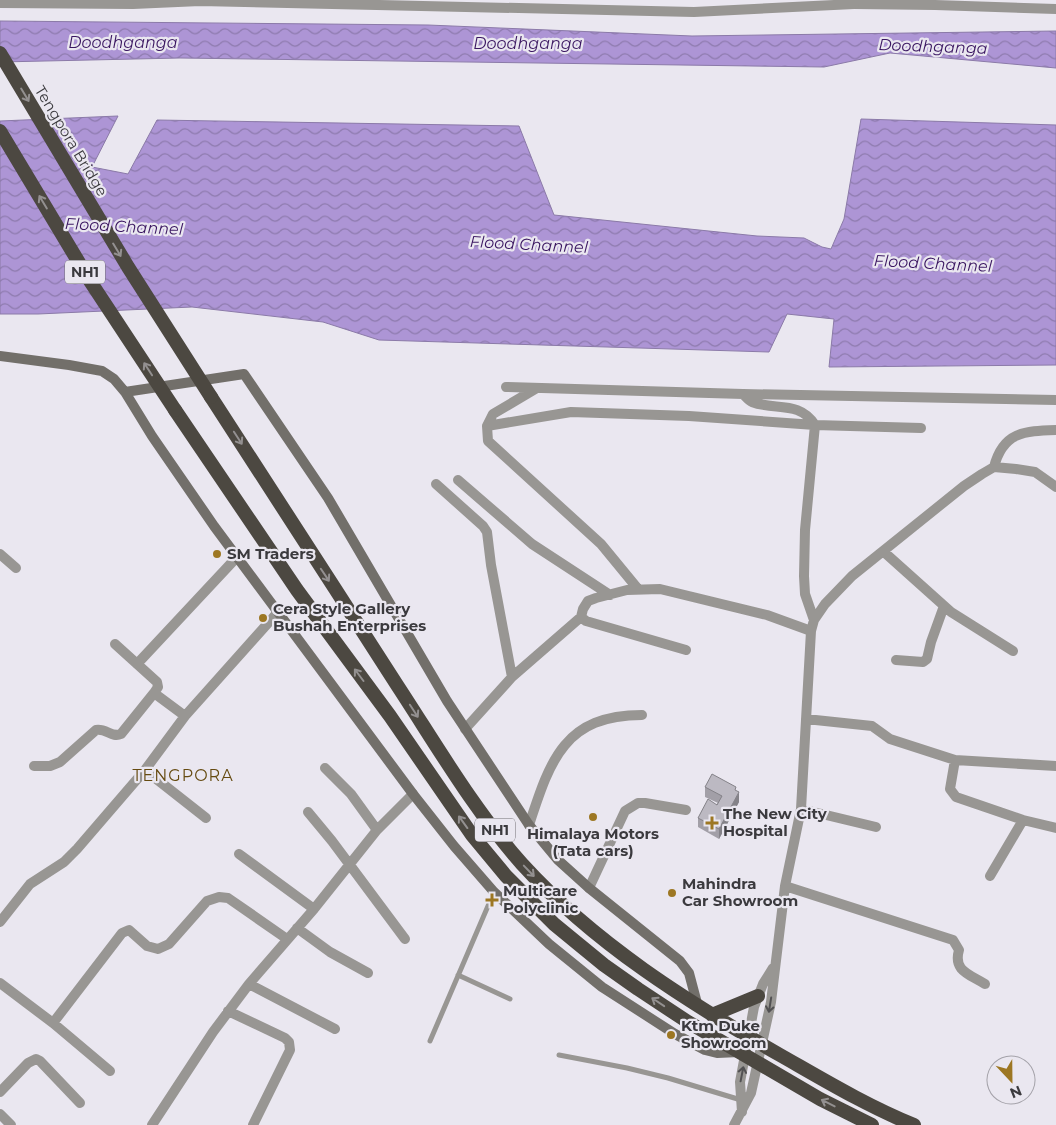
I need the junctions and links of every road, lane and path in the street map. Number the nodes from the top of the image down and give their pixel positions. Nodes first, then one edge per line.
1 (201, 0) edge
2 (27, 1) edge
3 (854, 2) edge
4 (936, 2) edge
5 (0, 3) edge
6 (1056, 9) edge
7 (0, 53) edge
8 (0, 131) edge
9 (0, 356) edge
10 (506, 387) dead end
11 (536, 388) junction
12 (125, 392) junction
13 (743, 394) junction
14 (1056, 400) edge
15 (815, 425) junction
16 (487, 426) junction
17 (921, 428) dead end
18 (1056, 430) edge
19 (994, 467) junction
20 (458, 480) dead end
21 (436, 484) dead end
22 (1056, 487) edge
23 (884, 552) junction
24 (0, 554) edge
25 (237, 557) junction
26 (16, 568) dead end
27 (638, 589) junction
28 (610, 594) junction
29 (944, 606) junction
30 (278, 612) junction
31 (581, 617) junction
32 (813, 626) junction
33 (115, 644) dead end
34 (686, 650) dead end
35 (1012, 651) dead end
36 (896, 660) dead end
37 (137, 664) junction
38 (512, 678) junction
39 (154, 693) junction
40 (642, 714) dead end
41 (186, 716) junction
42 (806, 719) junction
43 (465, 729) junction
44 (955, 760) junction
45 (34, 766) dead end
46 (1056, 766) edge
47 (325, 768) dead end
48 (145, 770) junction
49 (413, 794) junction
50 (686, 810) dead end
51 (801, 810) junction
52 (308, 812) dead end
53 (206, 818) dead end
54 (1023, 820) junction
55 (529, 825) junction
56 (876, 828) dead end
57 (1056, 828) edge
58 (377, 830) junction
59 (239, 854) dead end
60 (349, 864) junction
61 (990, 876) dead end
62 (784, 886) junction
63 (589, 888) junction
64 (494, 892) junction
65 (314, 909) junction
66 (0, 922) edge
67 (297, 928) junction
68 (287, 939) junction
69 (405, 939) dead end
70 (774, 965) junction
71 (368, 973) dead end
72 (458, 974) junction
73 (0, 983) edge
74 (249, 984) junction
75 (985, 984) dead end
76 (758, 996) junction
77 (510, 999) dead end
78 (698, 1007) junction
79 (228, 1011) junction
80 (712, 1015) junction
81 (53, 1023) junction
82 (335, 1029) dead end
83 (430, 1041) dead end
84 (756, 1041) junction
85 (743, 1054) junction
86 (559, 1055) dead end
87 (758, 1063) junction
88 (110, 1071) dead end
89 (0, 1092) edge
90 (741, 1100) junction
91 (80, 1103) dead end
92 (742, 1112) junction
93 (0, 1114) edge
94 (153, 1124) edge
95 (867, 1124) edge
96 (11, 1125) edge
97 (253, 1125) edge
98 (734, 1125) edge
99 (914, 1125) edge

1 - 2 street
1 - 3 street
2 - 5 street
3 - 4 street
4 - 6 street
7 -> 78 highway, Tengpora Bridge / NH1, bridge
85 -> 8 highway, NH1, bridge
9 - 12 main road
10 - 11 street
11 - 13 street
11 - 16 street
12 - 25 main road
12 - 43 main road
13 - 14 street
13 - 15 street
15 - 16 street
15 - 17 street
15 - 32 street
16 - 27 street
18 - 19 street
19 - 22 street
19 - 23 street
20 - 28 street
21 - 38 street
23 - 29 street
23 - 32 street
24 - 26 street
25 - 30 main road
25 - 37 street
27 - 28 street
27 - 32 street
28 - 31 street
29 - 35 street
29 - 36 street
30 - 41 street
30 - 49 main road
31 - 34 street
31 - 38 street
32 - 42 street
33 - 37 street
37 - 39 street
38 - 43 street
39 - 41 street
39 - 45 street
40 - 55 street
41 - 48 street
42 - 44 street
42 - 51 street
43 - 55 main road
44 - 46 street
44 - 54 street
47 - 58 street
48 - 53 street
48 - 66 street
49 - 58 street
49 - 64 main road
50 - 63 street
51 - 56 street
51 - 62 street
52 - 60 street
54 - 57 street
54 - 61 street
55 - 63 main road
58 - 60 street
59 - 65 street
60 - 65 street
60 - 69 street
62 - 70 street
62 - 75 street
63 - 78 main road
64 - 72 lane
64 - 85 main road
65 - 67 street
67 - 68 street
67 - 71 street
68 - 74 street
68 - 81 street
70 - 76 street
70 -> 84 street
72 - 77 lane
72 - 83 lane
73 - 81 street
74 - 79 street
74 - 82 street
76 - 80 highway
76 - 84 street
78 - 80 highway, NH1
79 - 94 street
79 - 97 street
80 - 84 highway, NH1
81 - 88 street
84 - 85 street
84 - 87 street
84 - 99 highway, NH1
85 - 87 highway, NH1
90 -> 85 street
86 - 90 lane
87 - 92 street
95 -> 87 highway, NH1
89 - 91 street
90 - 92 street
92 - 98 street
93 - 96 street

